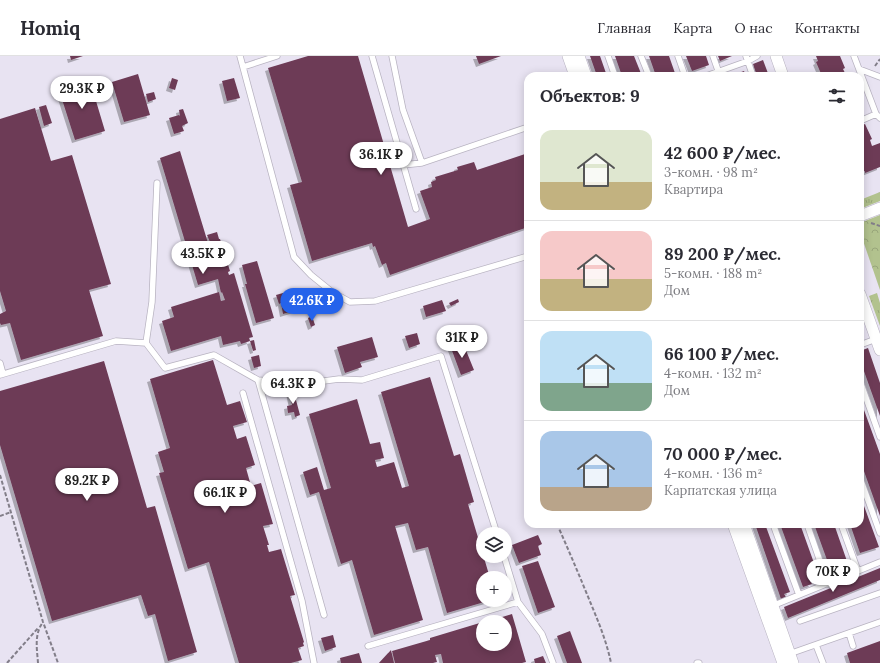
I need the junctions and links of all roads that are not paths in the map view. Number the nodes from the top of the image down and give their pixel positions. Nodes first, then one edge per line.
1 (240, 56) edge
2 (277, 56) edge
3 (372, 56) edge
4 (392, 56) edge
5 (568, 56) edge
6 (579, 56) edge
7 (608, 56) edge
8 (641, 56) edge
9 (678, 56) edge
10 (713, 56) edge
11 (757, 56) edge
12 (776, 56) edge
13 (854, 56) edge
14 (747, 59) edge
15 (243, 67) junction
16 (859, 69) junction
17 (574, 72) edge
18 (585, 72) edge
19 (614, 72) edge
20 (647, 72) edge
21 (684, 72) edge
22 (719, 72) edge
23 (724, 72) edge
24 (752, 72) edge
25 (782, 72) edge
26 (860, 72) edge
27 (880, 77) edge
28 (864, 81) edge
29 (878, 116) edge
30 (864, 120) edge
31 (524, 128) edge
32 (422, 163) junction
33 (403, 165) junction
34 (157, 183) dead end
35 (880, 208) edge
36 (416, 209) dead end
37 (864, 214) edge
38 (524, 257) edge
39 (864, 315) edge
40 (876, 339) junction
41 (146, 343) junction
42 (864, 344) edge
43 (880, 350) edge
44 (0, 362) edge
45 (2, 375) edge
46 (258, 380) junction
47 (243, 393) dead end
48 (864, 393) edge
49 (880, 437) edge
50 (864, 489) edge
51 (495, 527) edge
52 (734, 528) edge
53 (745, 528) edge
54 (774, 528) edge
55 (808, 528) edge
56 (843, 528) edge
57 (880, 533) edge
58 (880, 562) edge
59 (506, 563) edge
60 (858, 571) junction
61 (828, 584) junction
62 (880, 593) edge
63 (799, 596) junction
64 (518, 602) junction
65 (772, 606) junction
66 (324, 615) dead end
67 (800, 621) dead end
68 (880, 622) edge
69 (849, 633) junction
70 (816, 645) junction
71 (368, 646) dead end
72 (853, 646) dead end
73 (791, 658) edge
74 (314, 663) edge
75 (553, 663) edge
76 (782, 663) edge
77 (823, 663) edge

1 - 15 lane
2 - 15 lane
3 - 33 lane
4 - 32 lane
5 - 17 street
6 - 18 street
7 - 19 lane
8 - 20 lane
9 - 21 lane
10 - 22 lane
11 - 14 lane
12 - 25 street
13 - 16 lane
14 - 23 lane
14 - 24 lane
15 - 38 lane
16 - 26 lane
16 - 27 lane
28 - 29 lane
29 - 30 lane
31 - 32 lane
32 - 33 lane
33 - 36 lane
34 - 41 lane
35 - 37 street
39 - 40 street
40 - 42 lane
40 - 43 street
41 - 45 lane
41 - 46 lane
44 - 45 lane
46 - 51 lane
46 - 66 lane
47 - 74 lane
48 - 49 lane
50 - 57 lane
52 - 76 street
53 - 65 street
54 - 63 lane
55 - 61 lane
56 - 60 lane
58 - 60 lane
59 - 64 lane
60 - 61 lane
61 - 63 lane
62 - 67 lane
63 - 65 lane
64 - 71 lane
64 - 75 lane
65 - 73 street
68 - 69 lane
69 - 70 lane
69 - 72 lane
70 - 73 lane
70 - 77 lane

